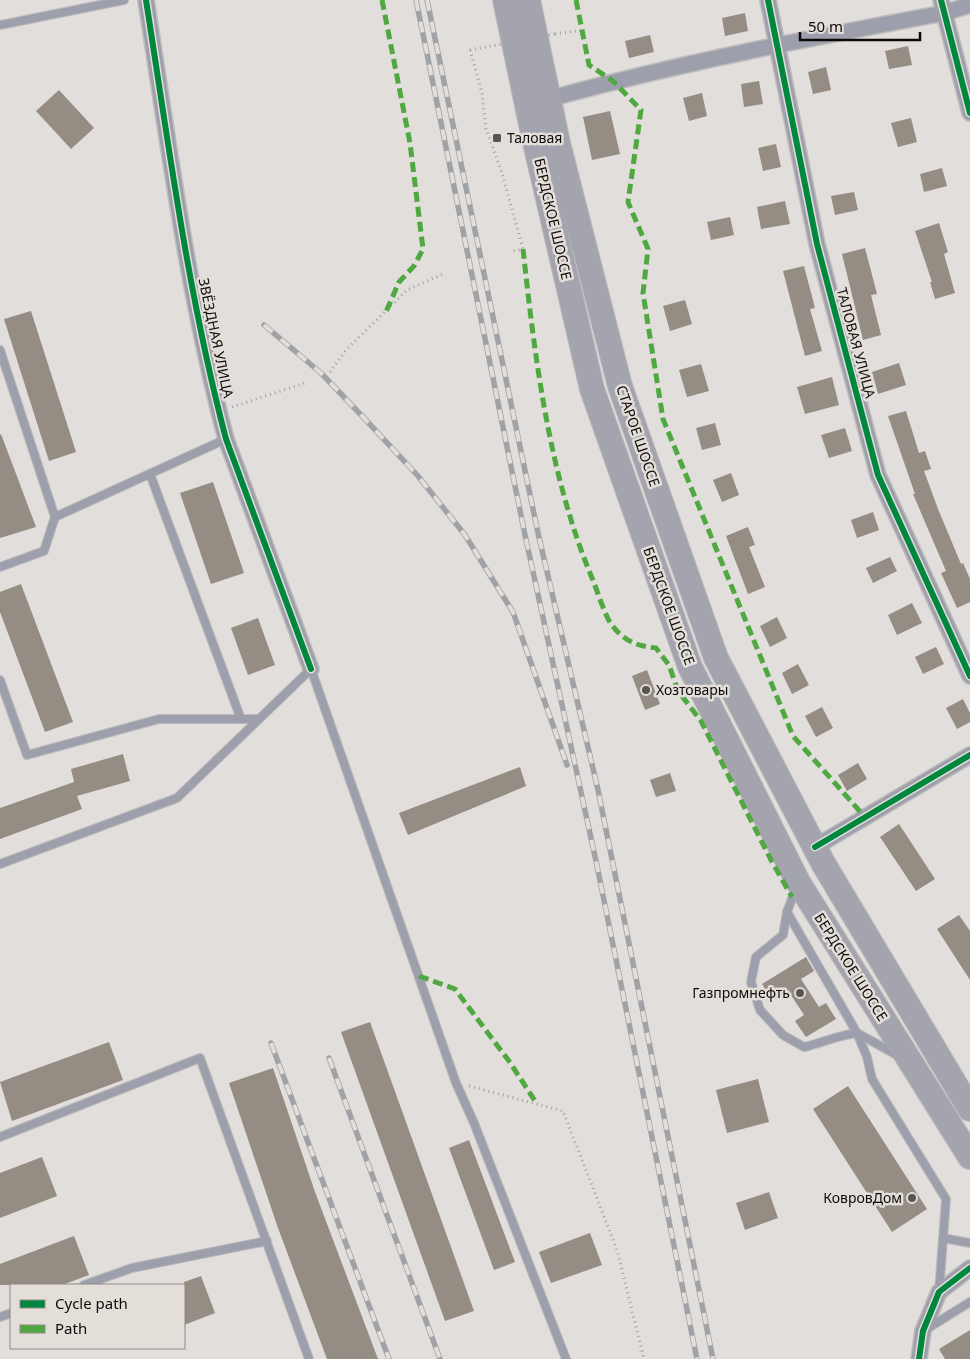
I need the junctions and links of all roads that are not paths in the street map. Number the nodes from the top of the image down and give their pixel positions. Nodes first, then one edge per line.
1 (124, 0) edge
2 (146, 0) edge
3 (505, 0) edge
4 (528, 0) edge
5 (768, 0) edge
6 (970, 5) edge
7 (942, 7) edge
8 (0, 25) edge
9 (778, 44) junction
10 (549, 99) junction
11 (970, 113) edge
12 (0, 350) edge
13 (226, 439) junction
14 (150, 474) junction
15 (55, 517) junction
16 (0, 568) edge
17 (311, 669) junction
18 (970, 676) edge
19 (0, 680) edge
20 (241, 719) junction
21 (259, 720) junction
22 (970, 755) edge
23 (815, 847) junction
24 (0, 864) edge
25 (798, 882) junction
26 (787, 912) junction
27 (857, 1033) junction
28 (909, 1063) junction
29 (970, 1109) edge
30 (0, 1137) edge
31 (970, 1157) edge
32 (943, 1238) junction
33 (266, 1241) junction
34 (970, 1243) edge
35 (970, 1268) edge
36 (87, 1284) edge
37 (938, 1292) junction
38 (970, 1302) edge
39 (923, 1331) junction
40 (309, 1359) edge
41 (566, 1359) edge
42 (919, 1359) edge

1 - 8 lane
2 - 13 street, ЗВЁЗДНАЯ УЛИЦА
3 - 25 highway, БЕРДСКОЕ ШОССЕ
4 - 10 highway, СТАРОЕ ШОССЕ
5 - 9 street, ТАЛОВАЯ УЛИЦА
6 - 7 street
7 - 9 street
7 - 11 street
9 - 10 street
9 - 18 street, ТАЛОВАЯ УЛИЦА
10 - 23 highway, СТАРОЕ ШОССЕ
12 - 15 lane
13 - 14 lane
13 - 17 street, ЗВЁЗДНАЯ УЛИЦА
14 - 15 lane
14 - 20 lane
15 - 16 lane
17 - 21 lane
17 - 41 lane
19 - 20 lane
20 - 21 lane
21 - 24 lane
22 - 23 street
23 - 29 highway, БЕРДСКОЕ ШОССЕ
25 - 26 lane
25 - 28 highway, БЕРДСКОЕ ШОССЕ
26 - 27 lane
26 - 27 lane
27 - 28 lane
27 - 32 lane
28 - 31 highway, БЕРДСКОЕ ШОССЕ
30 - 33 lane
32 - 34 lane
32 - 37 lane
33 - 36 lane
33 - 40 lane
35 - 37 street
37 - 39 street
38 - 39 lane
39 - 42 street

